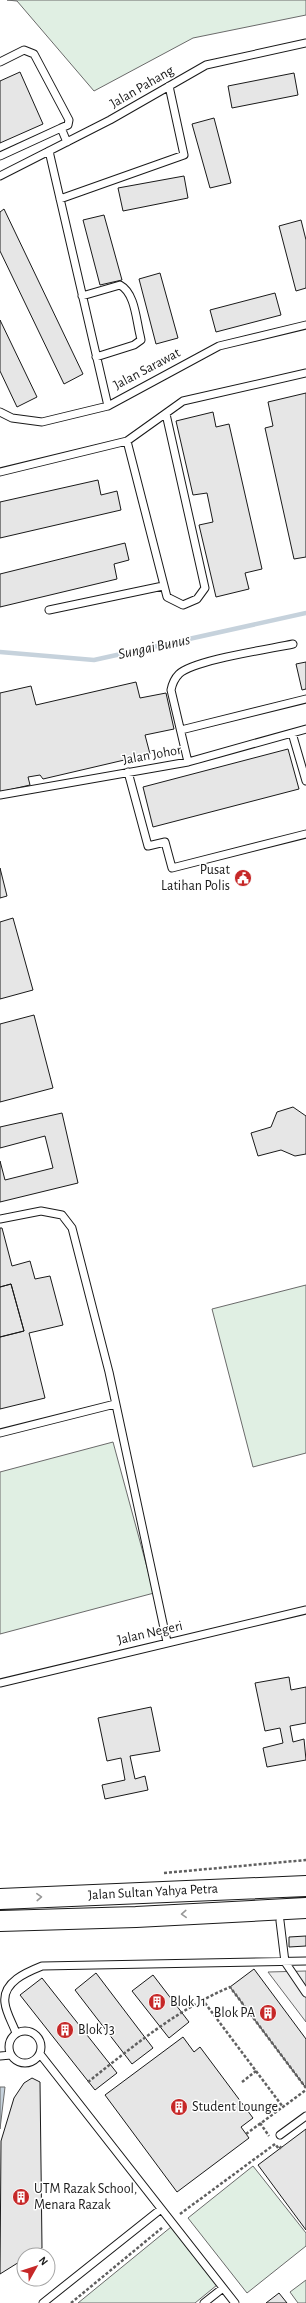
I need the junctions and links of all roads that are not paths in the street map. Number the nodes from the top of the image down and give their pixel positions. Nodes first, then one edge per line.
1 (306, 43) edge
2 (0, 62) edge
3 (169, 86) junction
4 (61, 128) junction
5 (67, 142) junction
6 (49, 151) junction
7 (0, 156) edge
8 (0, 176) edge
9 (60, 199) junction
10 (82, 296) junction
11 (306, 326) edge
12 (96, 357) junction
13 (306, 373) edge
14 (108, 406) junction
15 (0, 412) edge
16 (166, 414) junction
17 (127, 441) junction
18 (0, 472) edge
19 (163, 586) junction
20 (50, 610) dead end
21 (293, 644) dead end
22 (306, 699) edge
23 (306, 729) edge
24 (181, 730) junction
25 (292, 733) junction
26 (188, 762) junction
27 (128, 772) junction
28 (306, 781) edge
29 (0, 794) edge
30 (306, 834) edge
31 (0, 1219) edge
32 (115, 1404) junction
33 (0, 1433) edge
34 (306, 1610) edge
35 (167, 1642) junction
36 (0, 1683) edge
37 (306, 1874) edge
38 (306, 1886) edge
39 (233, 1888) junction
40 (0, 1899) edge
41 (306, 1908) edge
42 (223, 1912) junction
43 (306, 1920) edge
44 (0, 1921) edge
45 (280, 1921) junction
46 (306, 1961) edge
47 (284, 1962) junction
48 (306, 1993) edge
49 (16, 2033) junction
50 (40, 2054) junction
51 (11, 2055) junction
52 (0, 2056) edge
53 (306, 2116) edge
54 (280, 2134) dead end
55 (161, 2209) junction
56 (223, 2288) junction
57 (43, 2303) edge
58 (204, 2303) edge
59 (235, 2303) edge

1 - 3 lane, Jalan Pahang
2 - 4 lane
3 - 5 lane, Jalan Pahang
3 - 9 lane
4 - 5 lane
4 - 7 lane
5 - 6 lane, Jalan Pahang
6 - 8 lane, Jalan Pahang
6 - 9 lane
9 - 10 lane
10 - 12 lane
10 - 12 lane
11 - 14 lane, Jalan Sarawat
12 - 14 lane
13 - 16 lane
14 - 15 lane, Jalan Sarawat
16 - 17 lane
16 - 19 lane
17 - 18 lane
17 - 19 lane
19 - 20 lane
21 - 24 lane
22 - 24 lane
23 - 25 lane, Jalan Johor
24 - 26 lane
25 - 26 lane, Jalan Johor
25 - 28 lane
26 - 27 lane, Jalan Johor
27 - 29 lane, Jalan Johor
27 - 30 lane
31 - 32 lane
32 - 33 lane
32 - 35 lane
34 - 35 lane, Jalan Negeri
35 - 36 lane, Jalan Negeri
37 - 39 main road
38 - 39 main road, Jalan Sultan Yahya Petra
40 -> 39 main road, Jalan Sultan Yahya Petra
41 - 42 main road, Jalan Sultan Yahya Petra
42 -> 44 main road, Jalan Sultan Yahya Petra
42 - 45 main road
43 - 45 main road
45 - 47 lane
46 - 47 lane
47 - 48 lane
47 - 49 lane
49 - 50 lane
49 - 51 lane
50 - 51 lane
50 - 55 lane
51 - 52 lane
53 - 54 lane
55 - 56 lane
55 - 57 lane
56 - 58 lane
56 - 59 lane

